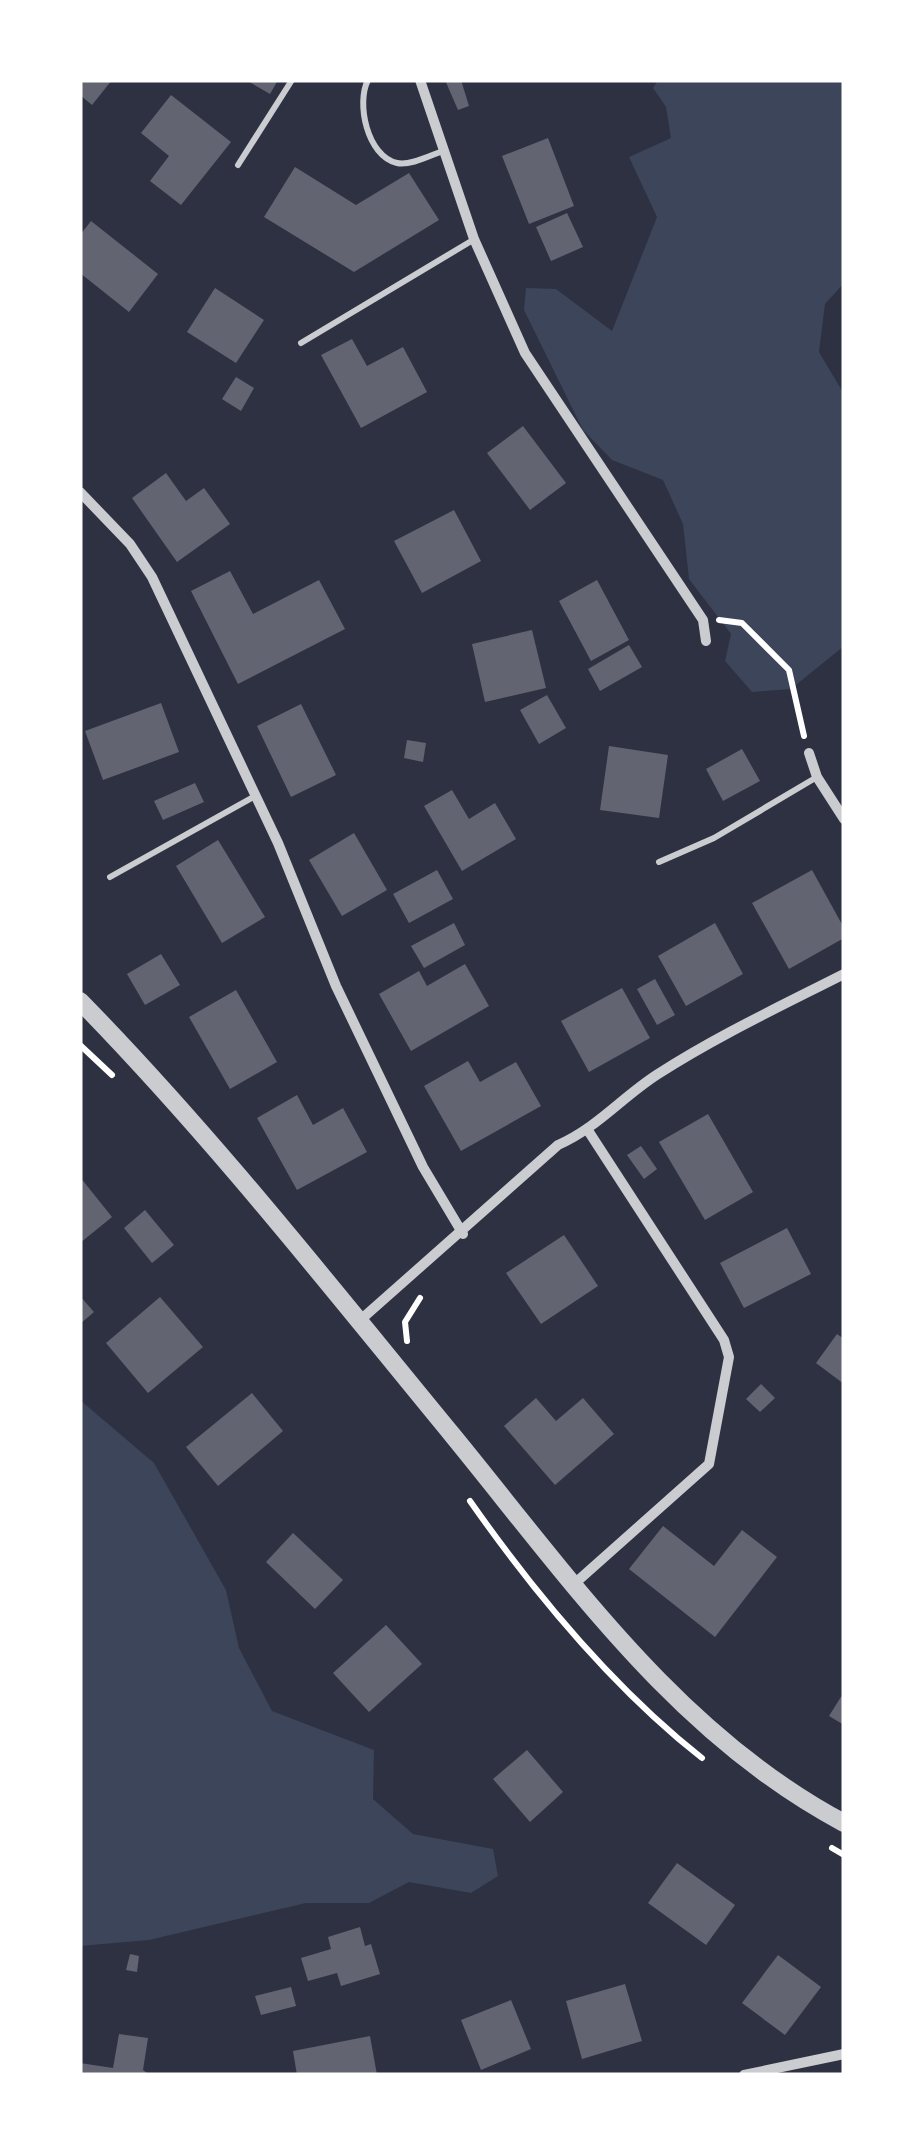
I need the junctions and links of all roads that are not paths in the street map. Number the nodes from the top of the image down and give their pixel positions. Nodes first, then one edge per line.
1 (292, 80) edge
2 (368, 80) edge
3 (420, 80) edge
4 (443, 151) junction
5 (238, 164) dead end
6 (474, 239) junction
7 (301, 342) dead end
8 (80, 492) edge
9 (706, 641) dead end
10 (809, 754) road end
11 (817, 778) junction
12 (256, 795) junction
13 (844, 819) edge
14 (659, 862) dead end
15 (110, 877) dead end
16 (844, 974) edge
17 (80, 1001) edge
18 (589, 1132) junction
19 (463, 1234) junction
20 (358, 1323) junction
21 (573, 1585) junction
22 (844, 1823) edge
23 (844, 2054) edge
24 (744, 2075) edge

1 - 5 lane
2 - 4 lane
3 - 4 street
4 - 6 street
6 - 7 lane
6 - 9 street
8 - 12 street
10 - 11 street
11 - 13 street
11 - 14 lane
12 - 15 lane
12 - 19 street
16 - 18 street
17 - 20 street
18 - 19 street
18 - 21 street
19 - 20 street
20 - 21 street
21 - 22 street
23 - 24 street

